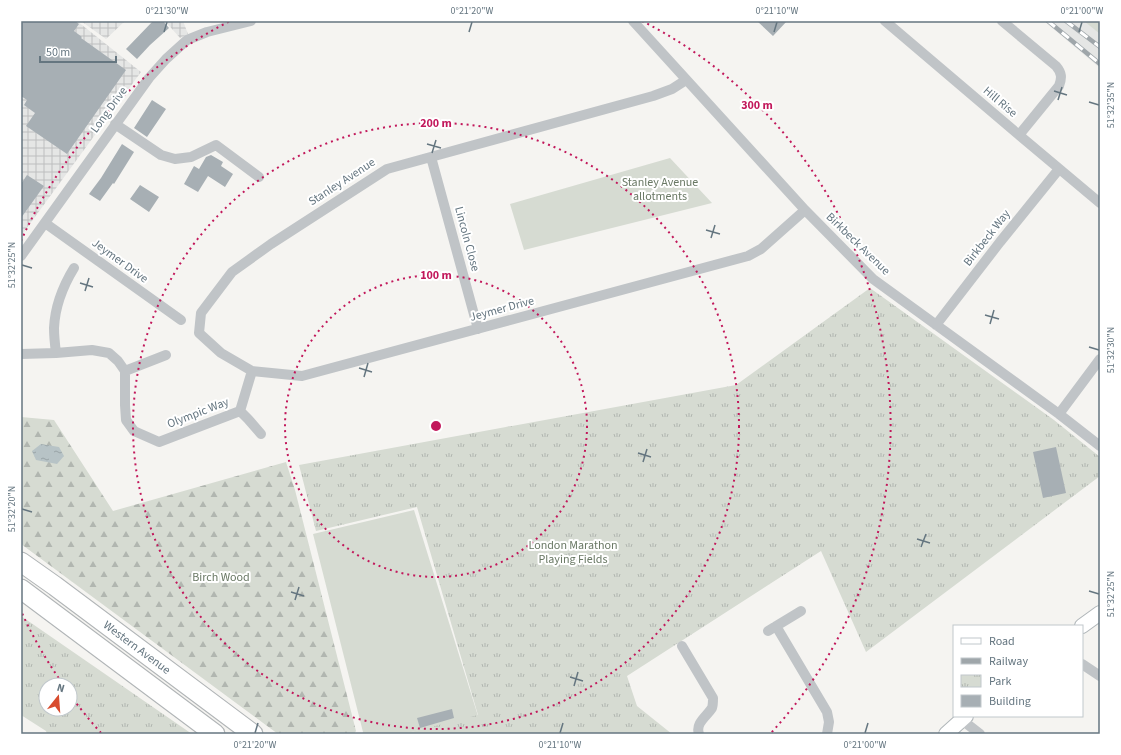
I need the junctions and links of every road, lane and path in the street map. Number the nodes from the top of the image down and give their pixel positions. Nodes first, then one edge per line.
1 (251, 21) edge
2 (633, 21) edge
3 (885, 21) edge
4 (1002, 21) edge
5 (686, 80) junction
6 (115, 124) junction
7 (1019, 135) junction
8 (431, 157) junction
9 (1059, 169) junction
10 (259, 176) dead end
11 (1100, 203) edge
12 (805, 210) junction
13 (45, 223) junction
14 (21, 256) edge
15 (74, 268) dead end
16 (181, 320) dead end
17 (936, 325) junction
18 (478, 329) junction
19 (199, 333) joint
20 (56, 353) junction
21 (21, 354) edge
22 (166, 354) dead end
23 (1100, 359) edge
24 (125, 371) junction
25 (252, 372) junction
26 (240, 411) junction
27 (1059, 414) junction
28 (261, 434) dead end
29 (1100, 446) edge
30 (21, 559) edge
31 (21, 562) edge
32 (55, 586) junction
33 (21, 589) edge
34 (801, 611) dead end
35 (1100, 613) edge
36 (1083, 625) edge
37 (682, 646) dead end
38 (1083, 665) edge
39 (1100, 676) edge
40 (964, 718) edge
41 (215, 734) edge
42 (253, 734) edge
43 (699, 734) edge
44 (827, 734) edge
45 (946, 734) edge
46 (980, 734) edge

1 - 6 street, Long Drive
2 - 5 street, Birkbeck Avenue
3 - 7 street, Hill Rise
4 - 7 street
5 - 8 street, Stanley Avenue
5 - 12 street, Birkbeck Avenue
6 - 10 street
6 - 13 street, Long Drive
7 - 9 street, Hill Rise
8 - 18 street, Lincoln Close
8 - 19 street, Stanley Avenue
9 - 11 street, Hill Rise
9 - 17 street, Birkbeck Way
12 - 17 street, Birkbeck Avenue
12 - 18 street, Jeymer Drive
13 - 14 street, Long Drive
13 - 16 street, Jeymer Drive
15 - 20 street
17 - 27 street, Birkbeck Avenue
18 - 25 street, Jeymer Drive
19 - 25 street, Jeymer Drive
20 - 21 street
20 - 24 street
22 - 24 street
23 - 27 street
24 - 26 street, Olympic Way
25 - 26 street, Olympic Way
26 - 28 street, Olympic Way
27 - 29 street, Birkbeck Avenue
30 - 32 highway
31 - 32 highway, Western Avenue
32 - 42 highway, Western Avenue
33 - 41 highway, Western Avenue
34 - 44 street
35 - 36 street
37 - 43 street
38 - 39 street
40 - 45 street
40 - 46 street

